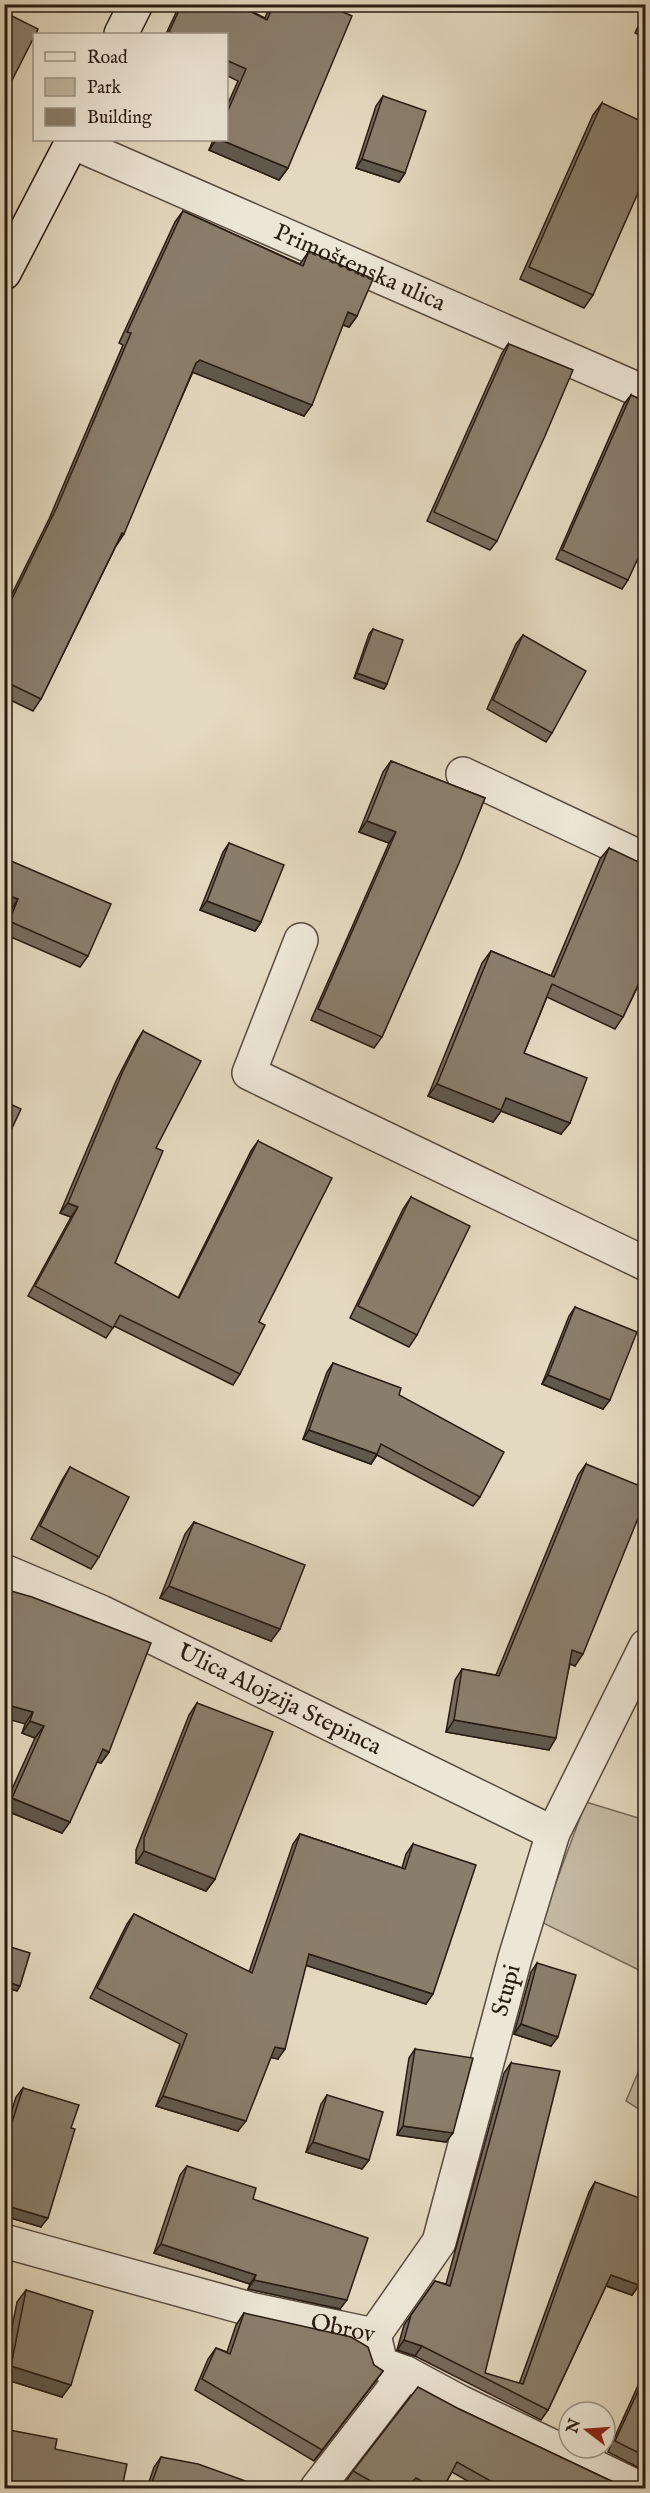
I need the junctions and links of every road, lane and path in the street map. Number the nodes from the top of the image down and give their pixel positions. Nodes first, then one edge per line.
1 (136, 4) edge
2 (122, 33) edge
3 (72, 141) edge
4 (4, 273) edge
5 (645, 393) edge
6 (463, 774) dead end
7 (645, 860) edge
8 (301, 940) dead end
9 (645, 1264) edge
10 (4, 1571) edge
11 (645, 1646) edge
12 (553, 1833) junction
13 (4, 2241) edge
14 (374, 2335) junction
15 (406, 2373) junction
16 (317, 2488) edge
17 (639, 2488) edge

1 - 2 street
3 - 4 street
3 - 5 street, Primoštenska ulica
6 - 7 street
8 - 9 street
10 - 12 street, Ulica Alojzija Stepinca
11 - 12 street, Stupi
12 - 14 street, Stupi
13 - 14 street, Obrov
14 - 15 street, Obrov
15 - 16 street
15 - 17 street, Obrov

